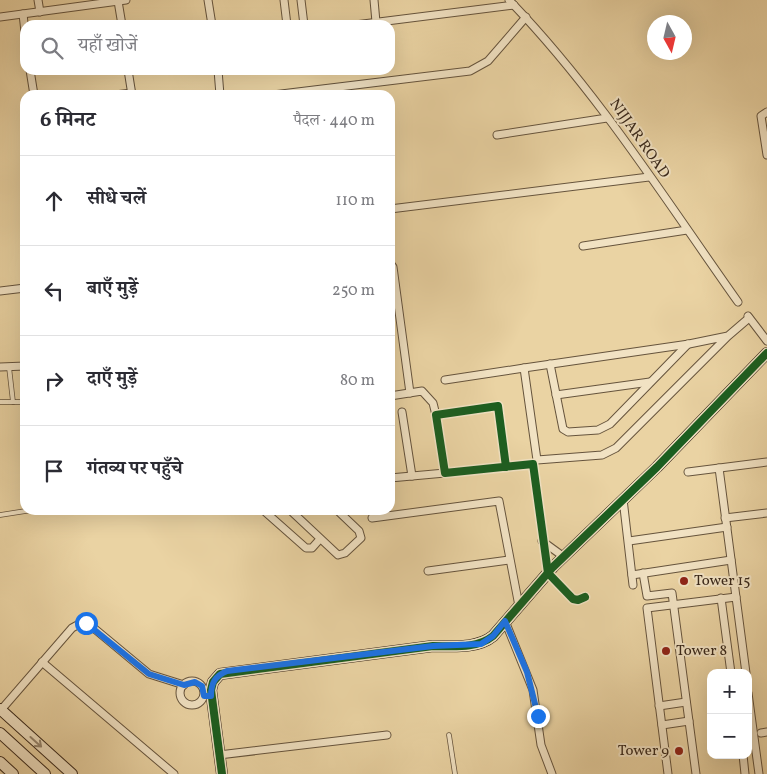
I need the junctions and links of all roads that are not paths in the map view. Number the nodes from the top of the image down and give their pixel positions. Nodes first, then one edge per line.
1 (38, 0) edge
2 (126, 0) edge
3 (208, 0) edge
4 (284, 0) edge
5 (301, 0) edge
6 (374, 0) edge
7 (118, 1) edge
8 (512, 2) edge
9 (40, 12) junction
10 (23, 14) junction
11 (0, 17) edge
12 (526, 17) junction
13 (24, 20) edge
14 (121, 20) edge
15 (211, 20) edge
16 (286, 20) edge
17 (303, 20) edge
18 (376, 20) edge
19 (390, 20) edge
20 (31, 75) edge
21 (129, 75) edge
22 (218, 75) edge
23 (363, 86) junction
24 (33, 90) edge
25 (131, 90) edge
26 (220, 90) edge
27 (326, 90) edge
28 (363, 90) edge
29 (767, 112) edge
30 (607, 118) junction
31 (496, 135) dead end
32 (767, 155) edge
33 (649, 177) junction
34 (395, 208) edge
35 (687, 230) junction
36 (582, 246) dead end
37 (395, 288) edge
38 (20, 289) edge
39 (0, 291) edge
40 (738, 302) dead end
41 (728, 336) junction
42 (767, 342) edge
43 (688, 344) junction
44 (767, 353) edge
45 (550, 364) junction
46 (9, 366) junction
47 (20, 366) edge
48 (0, 367) edge
49 (524, 368) junction
50 (446, 380) dead end
51 (650, 382) junction
52 (410, 393) junction
53 (395, 395) edge
54 (556, 395) junction
55 (0, 402) edge
56 (13, 402) junction
57 (20, 402) edge
58 (402, 412) dead end
59 (436, 415) junction
60 (767, 462) edge
61 (506, 467) junction
62 (719, 468) junction
63 (688, 472) dead end
64 (445, 473) junction
65 (412, 476) junction
66 (395, 478) edge
67 (624, 499) junction
68 (20, 512) edge
69 (767, 513) edge
70 (0, 515) edge
71 (269, 515) edge
72 (295, 515) edge
73 (342, 515) edge
74 (372, 518) dead end
75 (726, 518) junction
76 (727, 527) junction
77 (320, 539) junction
78 (542, 541) junction
79 (629, 541) junction
80 (564, 557) junction
81 (509, 560) junction
82 (731, 560) junction
83 (428, 571) dead end
84 (548, 572) junction
85 (643, 573) junction
86 (632, 574) junction
87 (633, 585) dead end
88 (585, 597) dead end
89 (736, 597) junction
90 (721, 598) junction
91 (673, 604) junction
92 (519, 606) junction
93 (505, 621) junction
94 (42, 662) junction
95 (730, 669) edge
96 (745, 669) edge
97 (184, 685) junction
98 (207, 696) junction
99 (686, 702) junction
100 (659, 706) junction
101 (1, 710) edge
102 (751, 714) edge
103 (689, 721) junction
104 (662, 725) junction
105 (0, 733) edge
106 (387, 735) dead end
107 (449, 735) dead end
108 (219, 755) junction
109 (743, 759) edge
110 (0, 762) edge
111 (767, 771) edge
112 (759, 773) edge
113 (13, 774) edge
114 (45, 774) edge
115 (72, 774) edge
116 (174, 774) edge
117 (222, 774) edge
118 (455, 774) edge
119 (552, 774) edge
120 (668, 774) edge
121 (696, 774) edge
122 (745, 774) edge

1 - 9 street
2 - 7 street
3 - 15 street
4 - 16 street
5 - 17 street
6 - 18 street
7 - 9 street
7 - 14 street
8 - 12 street, NIJJAR ROAD
8 - 19 street
9 - 10 street
10 - 11 street
10 - 13 street
12 - 23 street
12 - 30 street, NIJJAR ROAD
20 - 24 street
21 - 25 street
22 - 26 street
23 - 27 street
23 - 28 street
29 - 32 street
30 - 31 street
30 - 33 street, NIJJAR ROAD
33 - 34 street
33 - 35 street, NIJJAR ROAD
35 - 36 street
35 - 40 street, NIJJAR ROAD
37 - 52 street
38 - 39 street
41 - 42 street
41 - 43 street
41 - 49 street
43 - 45 street
43 - 51 street
44 - 67 street
45 - 49 street
45 - 54 street
46 - 47 street
46 - 48 street
46 - 56 lane
49 - 50 street
51 - 54 street
51 - 54 street
52 - 53 street
52 - 59 street
55 - 56 lane
56 - 57 lane
58 - 65 street
59 - 61 street
59 - 64 street
60 - 62 street
61 - 64 street
61 - 78 street
62 - 63 street
62 - 75 street
64 - 65 street
65 - 66 street
67 - 79 street
67 - 80 street
68 - 70 lane
69 - 75 street
71 - 77 street
72 - 77 street
73 - 77 street
74 - 81 street
75 - 76 street
76 - 79 street
76 - 82 street
78 - 80 street
78 - 84 street
79 - 86 street
80 - 84 street
81 - 83 street
81 - 92 street
82 - 85 street
82 - 89 street
84 - 88 street
84 - 92 street
85 - 86 street
85 - 91 street
86 - 87 street
89 - 90 street
89 - 96 street
90 - 91 street
90 - 95 street
91 - 99 street
91 - 100 street
92 - 93 street
93 - 98 street
93 - 119 street
94 - 97 street
94 - 101 street
94 - 116 street
97 - 98 street
97 - 98 street
98 - 108 street
99 - 100 street
99 - 103 street
100 - 104 street
101 -> 115 street
102 - 112 street
103 - 104 street
103 - 121 street
104 - 120 street
105 - 114 street
106 - 108 street
107 - 118 lane
108 - 117 street
109 - 122 street
110 - 113 street
111 - 112 street

